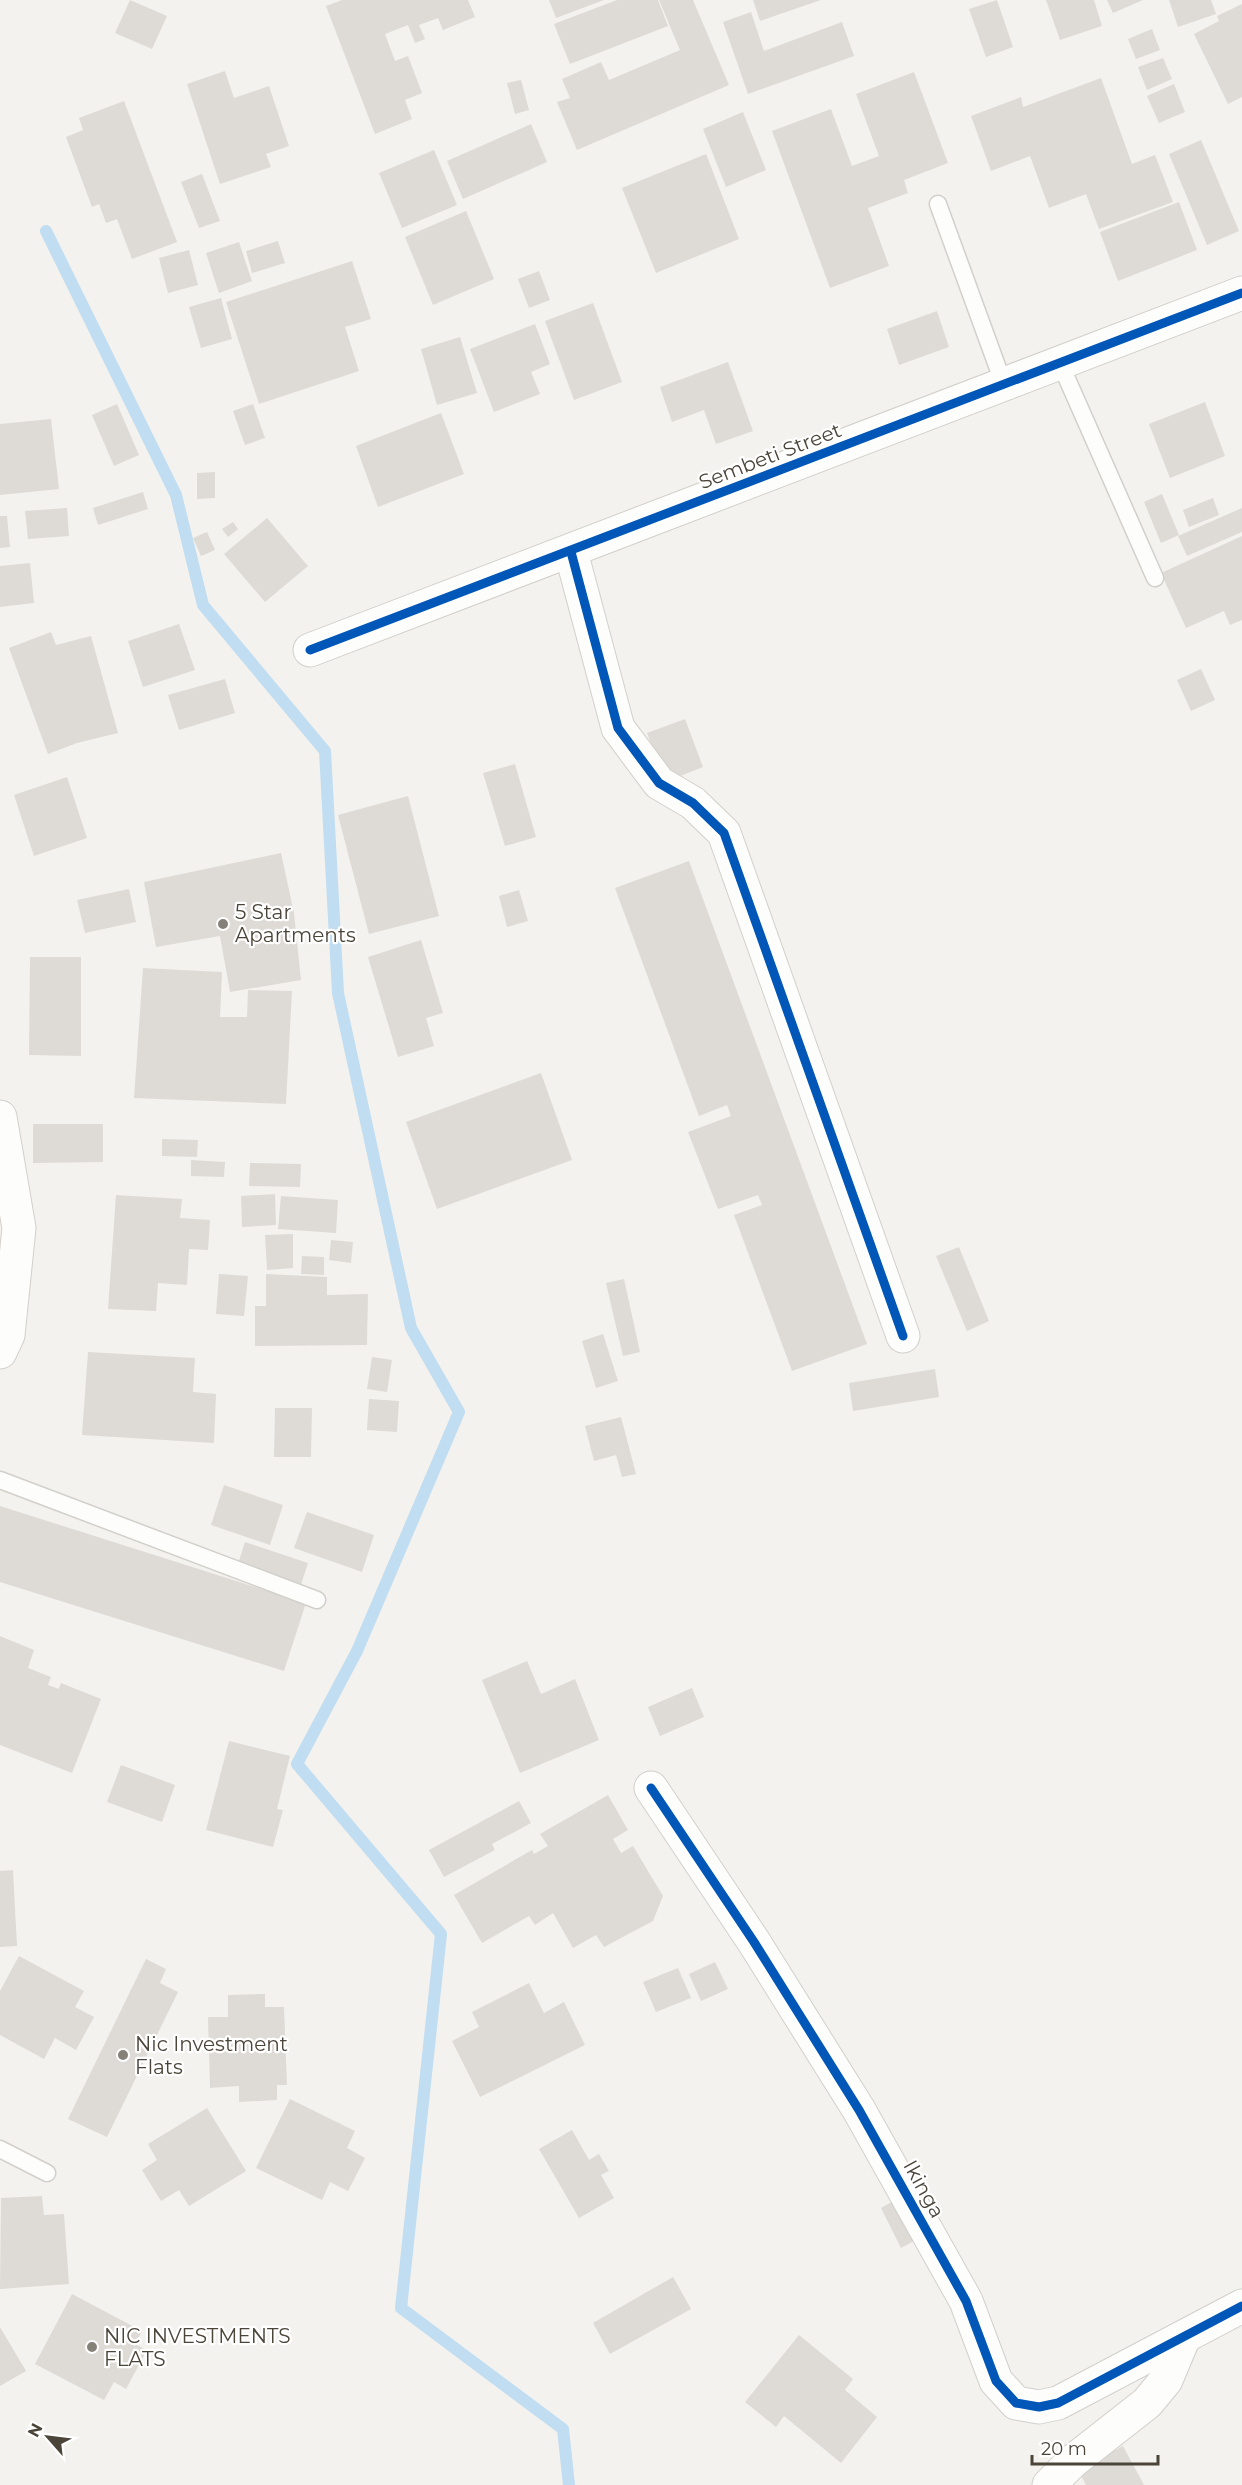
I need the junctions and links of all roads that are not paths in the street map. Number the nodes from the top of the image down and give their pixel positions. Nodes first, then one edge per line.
1 (938, 204) dead end
2 (1242, 293) edge
3 (1060, 363) junction
4 (1004, 385) junction
5 (571, 552) junction
6 (1155, 578) dead end
7 (310, 650) dead end
8 (0, 1117) edge
9 (903, 1336) dead end
10 (0, 1352) edge
11 (0, 1480) edge
12 (317, 1600) dead end
13 (651, 1788) dead end
14 (0, 2149) edge
15 (47, 2173) dead end
16 (1242, 2306) edge
17 (1184, 2337) junction
18 (1049, 2485) edge

1 - 4 lane
2 - 3 street, Sembeti Street
3 - 4 street, Sembeti Street
3 - 6 lane
4 - 5 street, Sembeti Street
5 - 7 street, Sembeti Street
5 - 9 street
8 - 10 street
11 - 12 lane
13 - 17 street, Ikinga
14 - 15 lane
16 - 17 street, Ikinga
17 - 18 street

